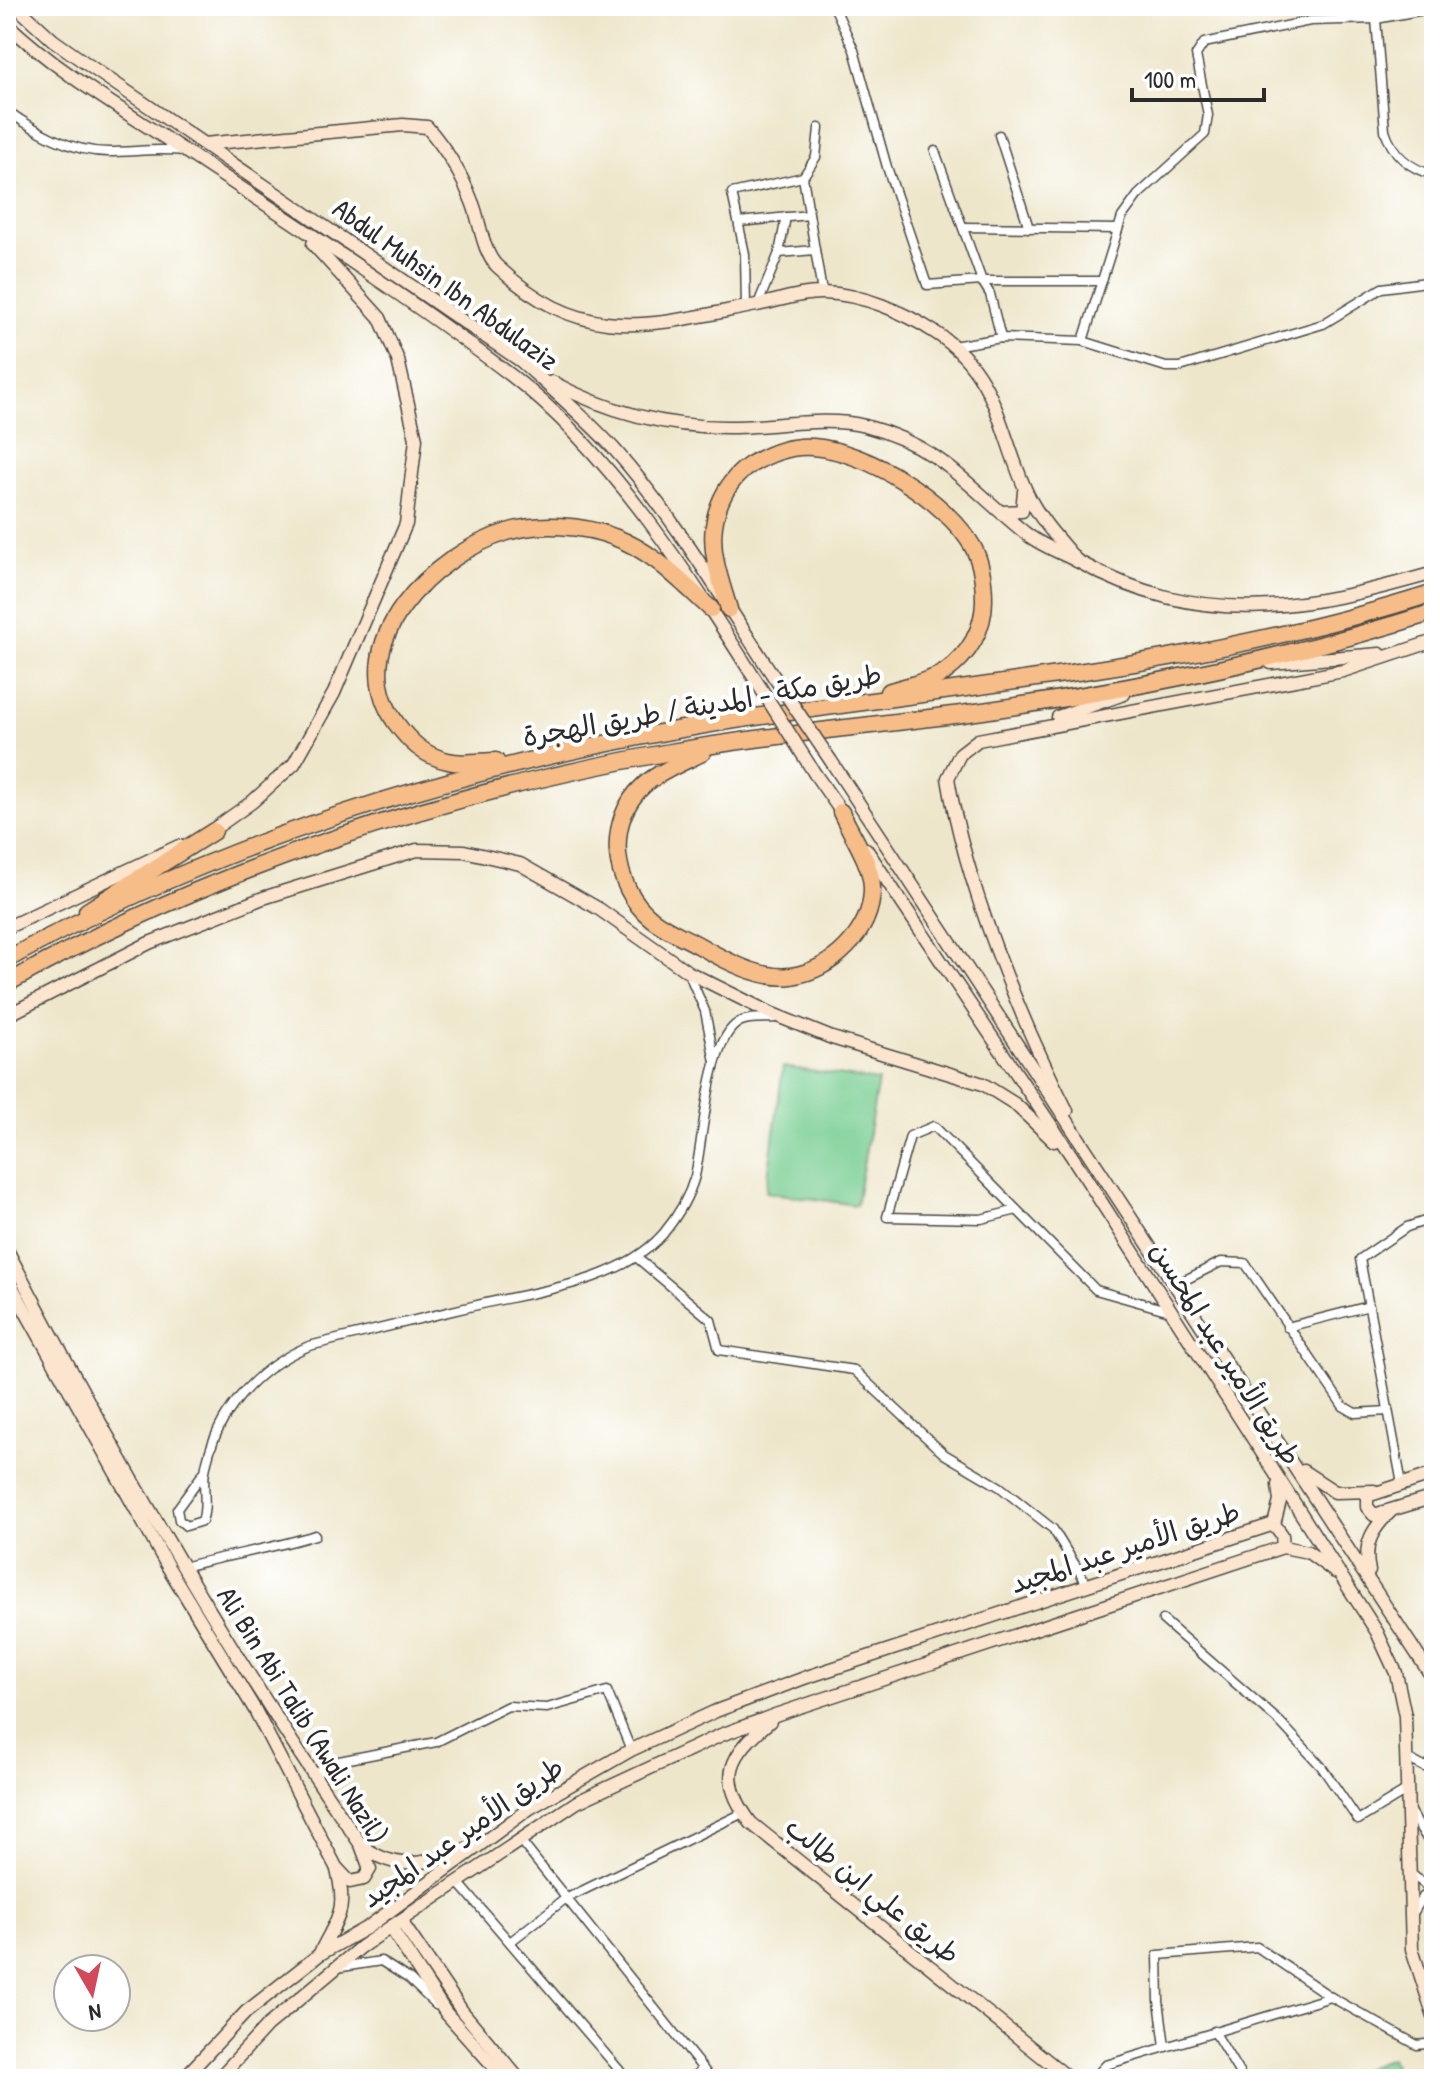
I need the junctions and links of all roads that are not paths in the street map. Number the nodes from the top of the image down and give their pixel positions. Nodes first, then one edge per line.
1 (16, 6) edge
2 (834, 6) edge
3 (1434, 8) edge
4 (1376, 19) junction
5 (6, 23) edge
6 (6, 110) edge
7 (819, 128) dead end
8 (999, 135) dead end
9 (204, 144) junction
10 (185, 151) junction
11 (935, 151) dead end
12 (1434, 175) edge
13 (803, 177) junction
14 (809, 215) junction
15 (786, 217) junction
16 (291, 222) junction
17 (739, 222) junction
18 (963, 227) junction
19 (1029, 228) junction
20 (1117, 229) junction
21 (815, 250) junction
22 (779, 253) junction
23 (982, 281) junction
24 (1100, 281) junction
25 (1434, 281) edge
26 (822, 292) junction
27 (752, 306) junction
28 (1001, 338) junction
29 (1083, 341) junction
30 (953, 346) junction
31 (532, 371) junction
32 (1025, 489) junction
33 (1002, 512) junction
34 (1077, 561) junction
35 (1434, 573) edge
36 (1434, 593) edge
37 (711, 609) junction
38 (729, 609) junction
39 (1434, 612) edge
40 (1434, 641) edge
41 (1400, 652) junction
42 (1236, 666) junction
43 (1164, 679) junction
44 (848, 705) junction
45 (1013, 733) junction
46 (723, 744) junction
47 (526, 760) junction
48 (831, 761) joint
49 (815, 774) joint
50 (841, 812) junction
51 (214, 831) junction
52 (6, 928) edge
53 (51, 937) junction
54 (6, 960) edge
55 (688, 972) junction
56 (6, 984) edge
57 (6, 1016) edge
58 (782, 1018) junction
59 (715, 1063) junction
60 (1085, 1146) junction
61 (1073, 1158) junction
62 (1017, 1210) junction
63 (1434, 1218) edge
64 (6, 1248) edge
65 (636, 1257) junction
66 (6, 1276) edge
67 (1175, 1285) junction
68 (1369, 1306) junction
69 (1171, 1311) junction
70 (1287, 1327) junction
71 (1388, 1411) junction
72 (1295, 1465) junction
73 (204, 1472) junction
74 (1434, 1474) edge
75 (1277, 1478) junction
76 (1402, 1484) junction
77 (1385, 1489) junction
78 (1434, 1497) edge
79 (1391, 1510) junction
80 (1274, 1524) junction
81 (315, 1535) dead end
82 (1283, 1547) junction
83 (183, 1567) junction
84 (1341, 1576) junction
85 (1372, 1582) junction
86 (1087, 1584) junction
87 (1163, 1620) dead end
88 (1434, 1680) edge
89 (778, 1714) junction
90 (631, 1750) junction
91 (1407, 1758) junction
92 (1434, 1761) edge
93 (313, 1775) junction
94 (1406, 1791) junction
95 (1406, 1806) junction
96 (743, 1813) junction
97 (519, 1839) junction
98 (361, 1845) junction
99 (477, 1845) junction
100 (1434, 1850) edge
101 (336, 1867) junction
102 (1409, 1872) junction
103 (458, 1882) junction
104 (1434, 1886) edge
105 (565, 1899) junction
106 (1411, 1917) junction
107 (396, 1924) junction
108 (510, 1942) junction
109 (320, 1954) junction
110 (327, 1974) junction
111 (1434, 1980) edge
112 (1331, 1997) junction
113 (1427, 2000) junction
114 (446, 2013) junction
115 (1434, 2017) edge
116 (1214, 2031) junction
117 (1434, 2043) edge
118 (1165, 2046) junction
119 (703, 2069) junction
120 (183, 2079) edge
121 (218, 2079) edge
122 (505, 2079) edge
123 (519, 2079) edge
124 (627, 2079) edge
125 (690, 2079) edge
126 (711, 2079) edge
127 (1070, 2079) edge
128 (1093, 2079) edge
129 (1243, 2079) edge

1 - 9 main road, Abdul Muhsin Ibn Abdulaziz
2 - 23 street
3 - 4 street
4 - 12 street
4 - 20 street
5 - 10 main road, Abdul Muhsin Ibn Abdulaziz
6 - 10 street
7 - 13 street
8 - 19 street
9 - 27 main road
9 - 31 main road, Abdul Muhsin Ibn Abdulaziz
10 - 16 main road, Abdul Muhsin Ibn Abdulaziz
11 - 18 street
13 - 14 street
13 - 17 street
14 - 15 street
14 - 21 street
15 - 17 street
15 - 22 street
16 - 37 main road, Abdul Muhsin Ibn Abdulaziz
16 - 51 main road
17 - 27 street
18 - 19 street
18 - 23 street
19 - 20 street
20 - 24 street
21 - 22 street
21 - 26 street
22 - 27 street
23 - 24 street
23 - 28 street
24 - 29 street
25 - 29 street
26 - 27 main road
26 - 30 main road
28 - 29 street
28 - 30 street
30 - 32 main road
31 - 33 main road
31 - 38 main road, Abdul Muhsin Ibn Abdulaziz
32 - 33 main road
32 - 34 main road
33 - 34 main road
34 - 35 main road
36 - 44 highway, طريق مكة - المدينة / طريق الهجرة
37 - 47 highway
37 - 49 main road, Abdul Muhsin Ibn Abdulaziz, bridge
38 - 44 highway
38 - 48 main road, Abdul Muhsin Ibn Abdulaziz, bridge
39 - 42 highway
40 - 41 main road
41 - 42 main road
41 - 45 main road
42 - 43 highway
43 - 45 main road
43 - 46 highway, طريق مكة - المدينة / طريق الهجرة
44 - 47 highway, طريق مكة - المدينة / طريق الهجرة
45 - 60 main road
46 - 50 highway
46 - 56 highway, طريق مكة - المدينة / طريق الهجرة
47 - 53 highway, طريق مكة - المدينة / طريق الهجرة
48 - 60 main road, طريق الأمير عبد المحسن
49 - 50 main road, طريق الأمير عبد المحسن
50 - 61 main road, طريق الأمير عبد المحسن
51 - 52 main road
51 - 53 highway
53 - 54 highway, طريق مكة - المدينة / طريق الهجرة
55 - 57 main road
55 - 58 main road
55 - 59 street
58 - 59 street
58 - 61 main road
59 - 65 street
60 - 67 main road, طريق الأمير عبد المحسن
61 - 69 main road, طريق الأمير عبد المحسن
62 - 62 street
62 - 69 street
63 - 68 street
64 - 83 main road, Ali Bin Abi Talib (Awali Nazil)
65 - 73 street
65 - 86 street
66 - 101 main road, Ali Bin Abi Talib (Awali Nazil)
67 - 70 street
67 - 72 main road, طريق الأمير عبد المحسن
68 - 70 street
68 - 71 street
69 - 75 main road, طريق الأمير عبد المحسن
70 - 71 street
71 - 76 street
72 - 77 main road
72 - 85 main road, طريق الأمير عبد المحسن
73 - 73 street
74 - 76 main road
75 - 80 main road
75 - 84 main road, طريق الأمير عبد المحسن
76 - 77 main road
77 - 79 main road
78 - 79 main road
79 - 85 main road
80 - 82 main road, طريق الأمير عبد المجيد
80 - 86 main road, طريق الأمير عبد المجيد
81 - 83 street
82 - 84 main road
82 - 89 main road, طريق الأمير عبد المجيد
83 - 93 main road, Ali Bin Abi Talib (Awali Nazil)
84 - 91 main road, طريق الأمير عبد المحسن
85 - 88 main road, طريق الأمير عبد المحسن
86 - 90 main road, طريق الأمير عبد المجيد
87 - 94 street
89 - 96 main road, طريق علي ابن طالب
89 - 97 main road, طريق الأمير عبد المجيد
90 - 93 street
90 - 99 main road, طريق الأمير عبد المجيد
91 - 92 street
91 - 94 main road, طريق الأمير عبد المحسن
93 - 98 main road, Ali Bin Abi Talib (Awali Nazil)
94 - 95 main road, طريق الأمير عبد المحسن
95 - 100 street
95 - 102 main road, طريق الأمير عبد المحسن
96 - 105 street
96 - 127 main road, طريق علي ابن طالب
97 - 103 main road, طريق الأمير عبد المجيد
97 - 105 street
98 - 99 main road
98 - 101 main road, Ali Bin Abi Talib (Awali Nazil)
99 - 109 main road, طريق الأمير عبد المجيد
101 - 109 main road
102 - 104 street
102 - 106 main road, طريق الأمير عبد المحسن
103 - 107 main road, طريق الأمير عبد المجيد
103 - 108 street
104 - 106 street
105 - 108 street
105 - 119 street
106 - 113 main road, طريق الأمير عبد المحسن
107 - 110 main road, طريق الأمير عبد المجيد
107 - 114 main road
107 - 123 main road
108 - 124 street
109 - 120 main road, طريق الأمير عبد المجيد
110 - 114 street
110 - 121 main road, طريق الأمير عبد المجيد
111 - 113 street
112 - 116 street
112 - 117 street
112 - 118 street
113 - 115 main road, طريق الأمير عبد المحسن
114 - 122 main road
116 - 118 street
116 - 129 street
118 - 128 street
119 - 125 street
119 - 126 street

